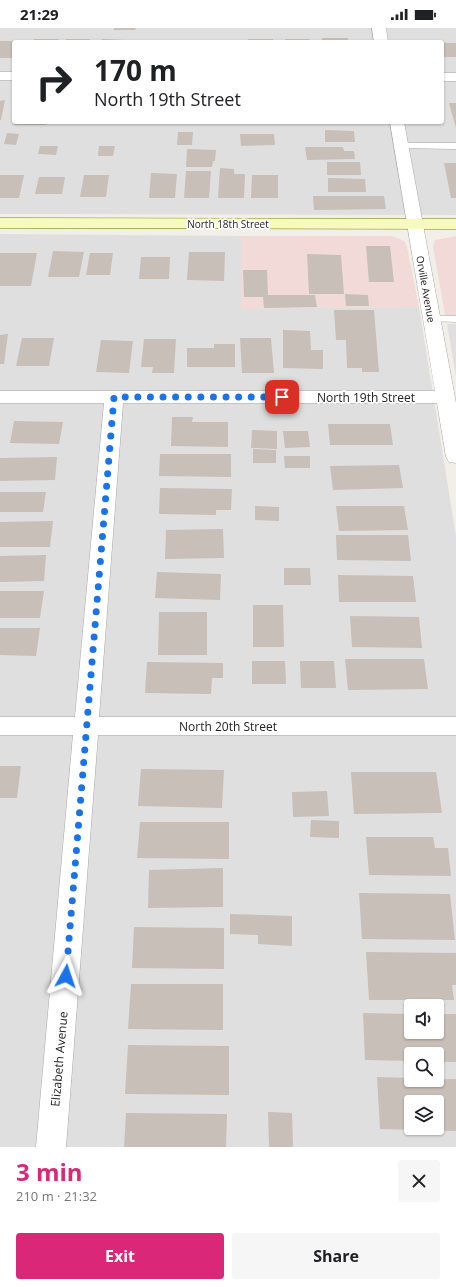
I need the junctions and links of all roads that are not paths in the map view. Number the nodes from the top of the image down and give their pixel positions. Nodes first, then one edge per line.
1 (379, 28) edge
2 (382, 40) edge
3 (0, 76) edge
4 (12, 76) edge
5 (444, 77) edge
6 (456, 77) edge
7 (397, 124) edge
8 (402, 146) junction
9 (456, 146) edge
10 (0, 223) edge
11 (415, 224) junction
12 (456, 224) edge
13 (432, 319) junction
14 (456, 319) edge
15 (0, 397) edge
16 (114, 397) junction
17 (445, 397) junction
18 (454, 430) edge
19 (456, 457) edge
20 (0, 726) edge
21 (87, 726) junction
22 (456, 726) edge
23 (51, 1147) edge

1 - 2 street
3 - 4 street
5 - 6 street
7 - 8 street, Orville Avenue
8 - 9 lane
8 - 11 street, Orville Avenue
10 - 11 main road, North 18th Street
11 - 12 main road, North 18th Street
11 - 13 street, Orville Avenue
13 - 14 lane
13 - 17 street, Orville Avenue
15 - 16 street, North 19th Street
16 - 17 street, North 19th Street
16 - 21 street, Elizabeth Avenue
17 - 18 street, Orville Avenue
18 - 19 street, Orville Avenue
20 - 21 street, North 20th Street
21 - 22 street, North 20th Street
21 - 23 street, Elizabeth Avenue

